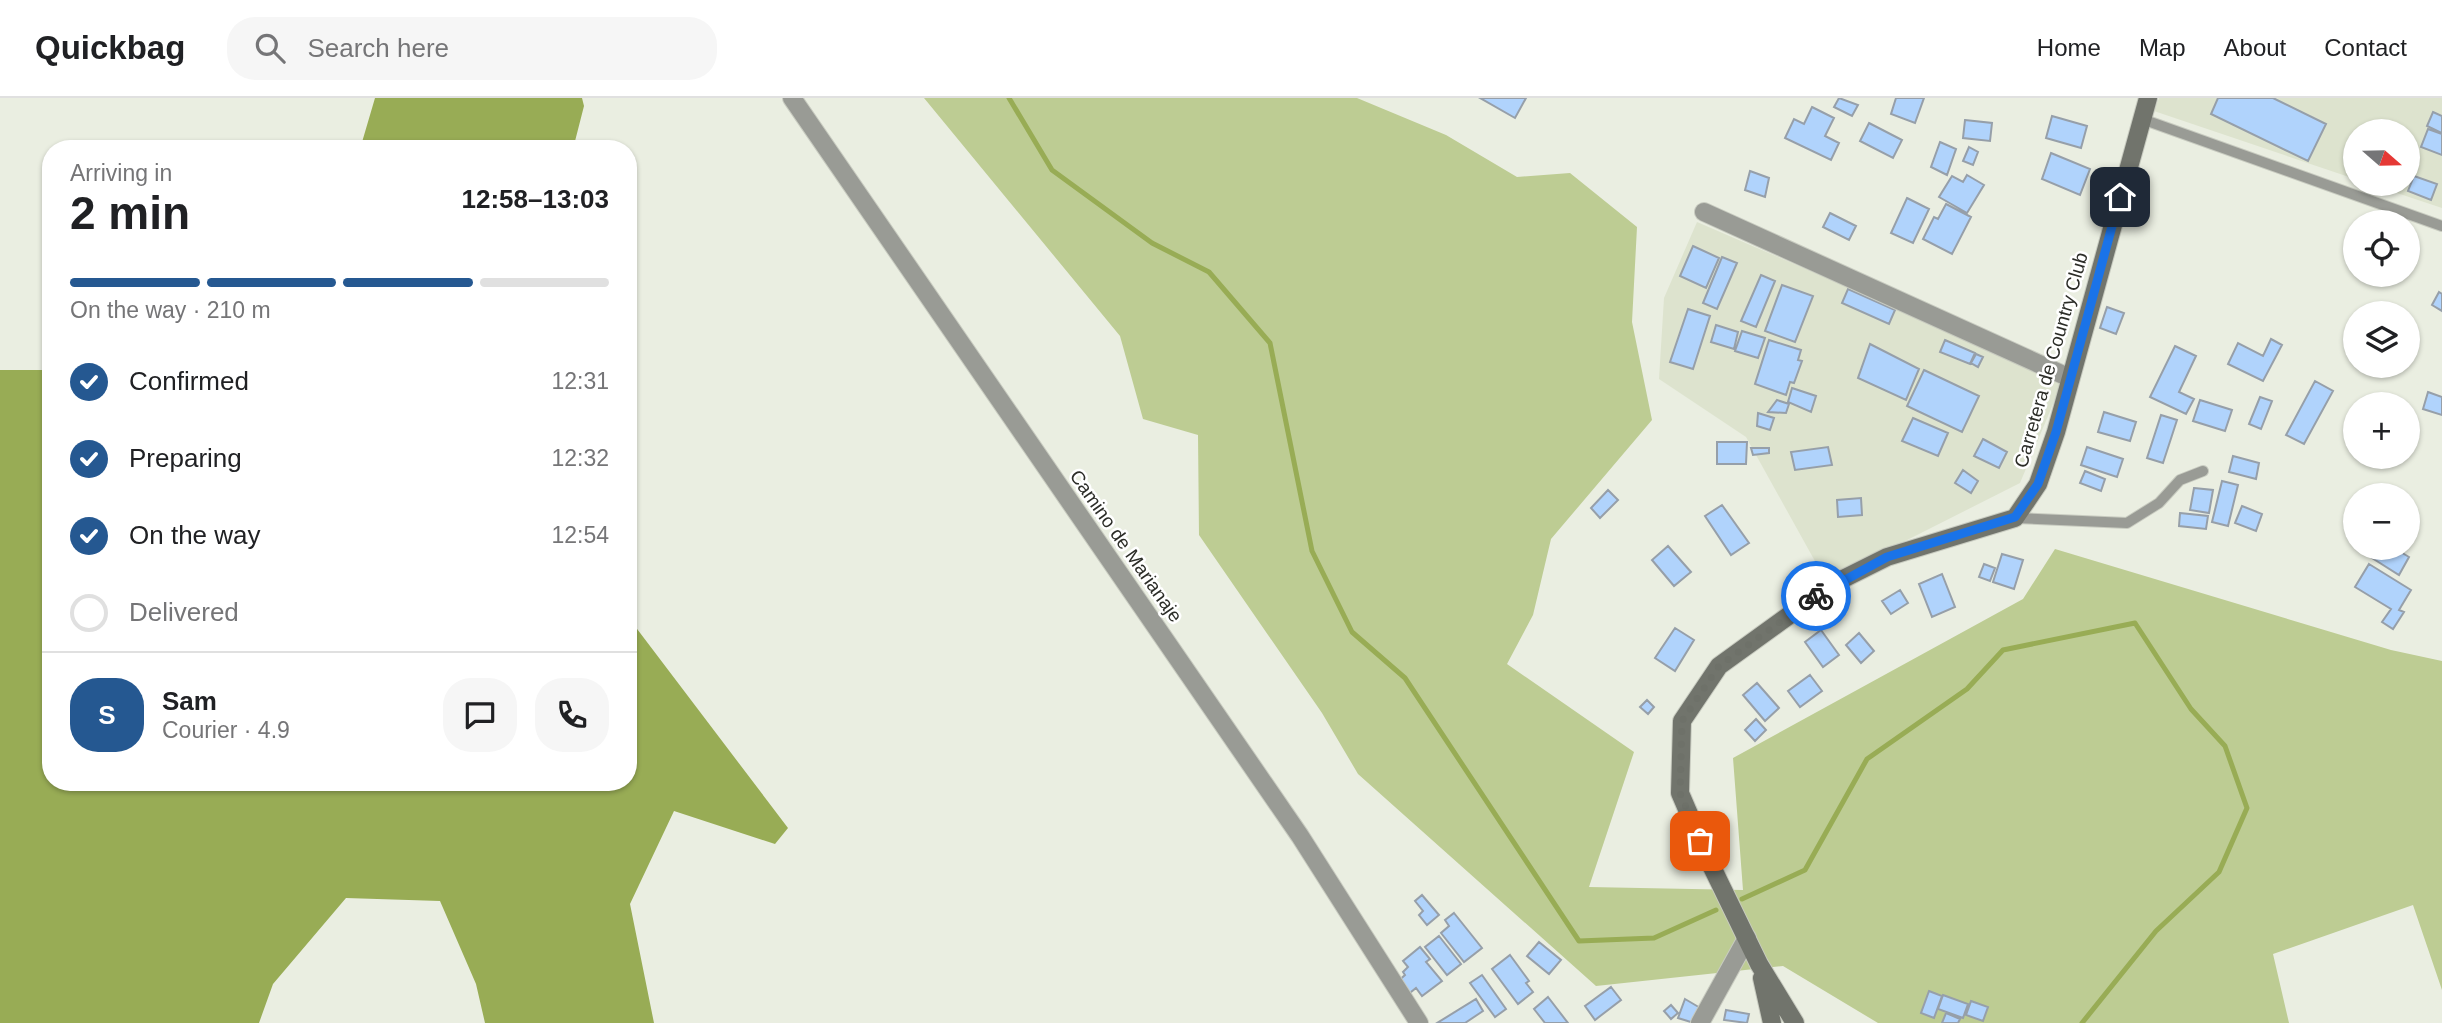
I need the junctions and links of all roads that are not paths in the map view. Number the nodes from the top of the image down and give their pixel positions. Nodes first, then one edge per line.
1 (792, 98) edge
2 (2148, 98) edge
3 (2142, 119) junction
4 (1704, 212) dead end
5 (2442, 226) edge
6 (2070, 378) junction
7 (2203, 471) dead end
8 (2015, 517) junction
9 (1746, 938) junction
10 (1759, 964) junction
11 (1419, 1023) edge
12 (1700, 1023) edge
13 (1773, 1023) edge
14 (1795, 1023) edge

1 - 11 street, Camino de Marianaje
2 - 3 street, Carretera de Country Club
3 - 5 lane
3 - 6 street, Carretera de Country Club
4 - 6 street
6 - 8 street, Carretera de Country Club
7 - 8 lane
8 - 9 street
9 - 10 street
9 - 12 street
10 - 13 street
10 - 14 street

